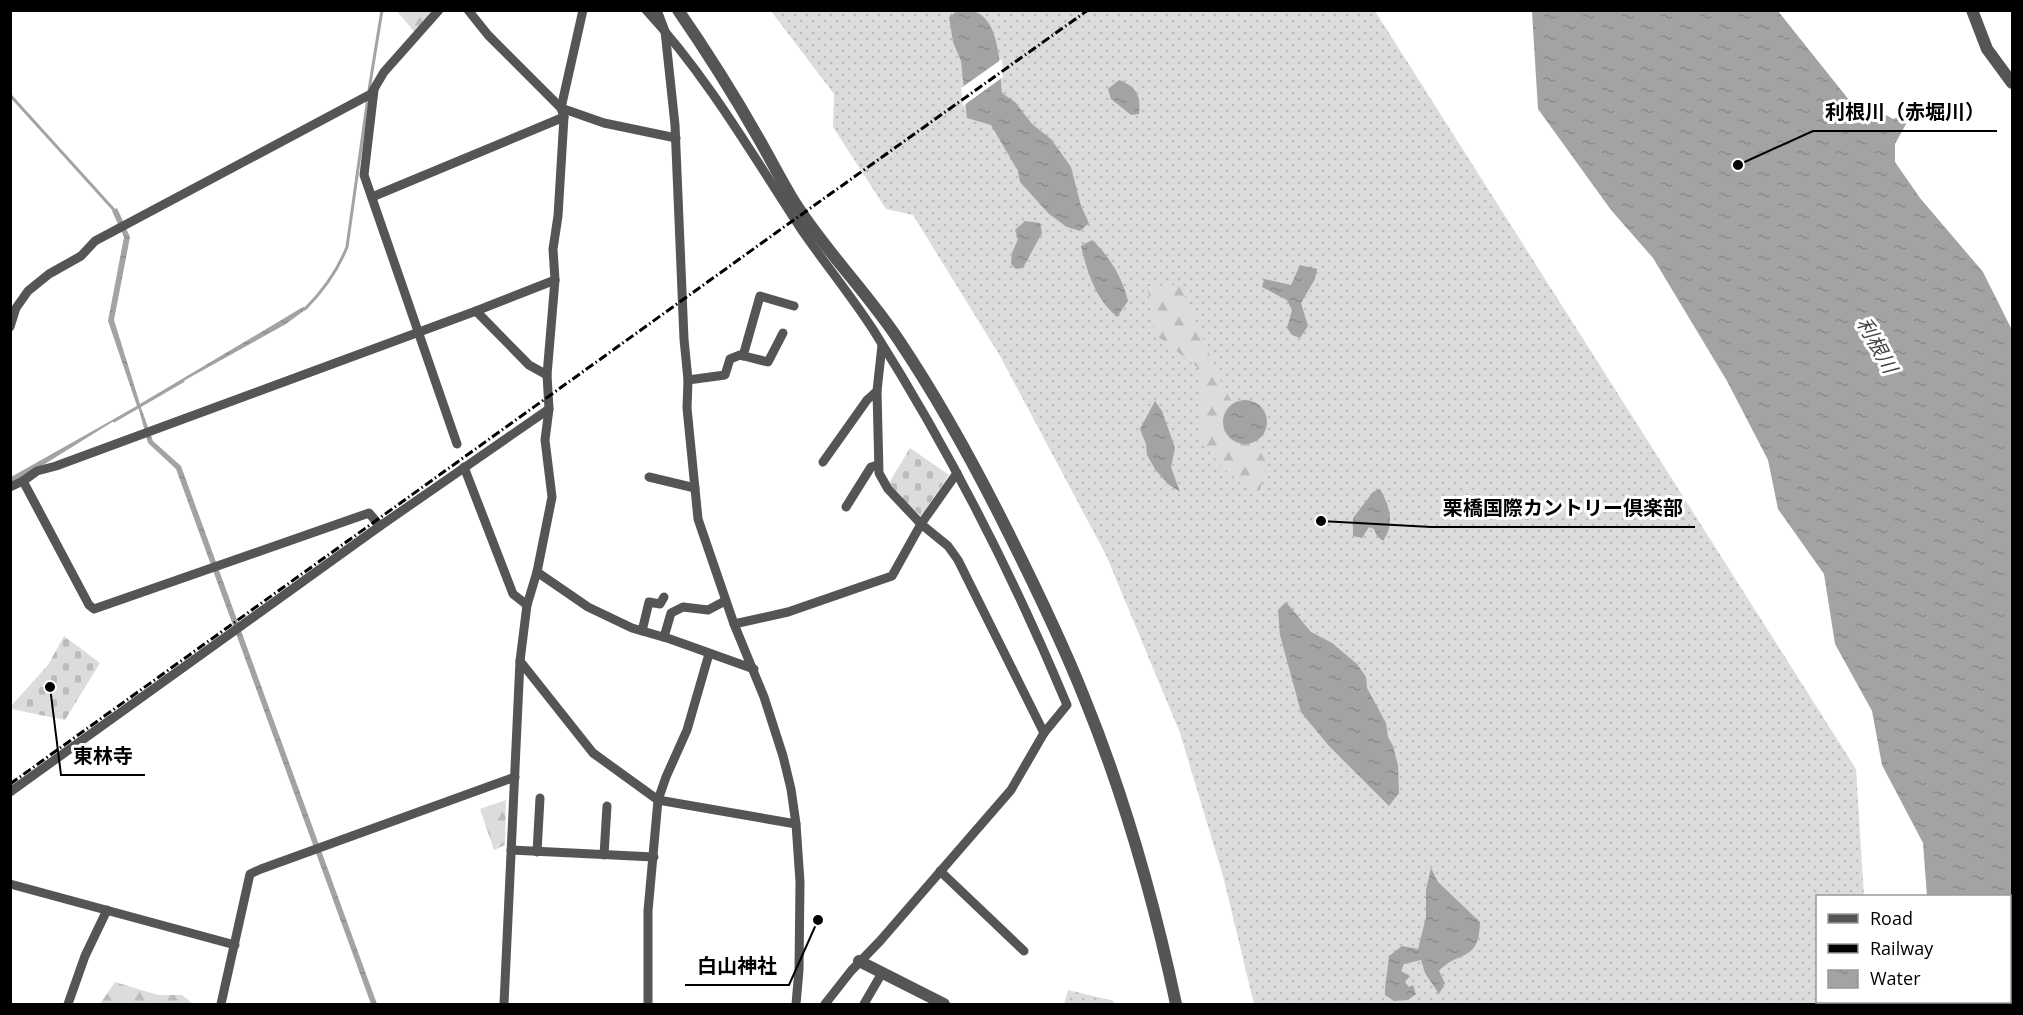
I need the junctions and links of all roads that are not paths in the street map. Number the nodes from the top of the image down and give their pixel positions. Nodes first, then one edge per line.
1 (439, 10) edge
2 (468, 10) edge
3 (583, 10) edge
4 (646, 10) edge
5 (657, 10) edge
6 (678, 10) edge
7 (1972, 10) edge
8 (665, 32) junction
9 (2010, 76) edge
10 (370, 94) junction
11 (563, 112) junction
12 (676, 138) junction
13 (372, 197) junction
14 (555, 280) junction
15 (794, 306) dead end
16 (476, 311) junction
17 (10, 327) edge
18 (419, 331) junction
19 (783, 333) dead end
20 (882, 345) junction
21 (743, 356) junction
22 (547, 375) junction
23 (688, 380) junction
24 (877, 392) junction
25 (549, 409) junction
26 (457, 444) dead end
27 (823, 462) dead end
28 (878, 465) junction
29 (464, 467) junction
30 (957, 473) junction
31 (649, 477) dead end
32 (23, 482) junction
33 (10, 487) edge
34 (695, 488) junction
35 (846, 507) dead end
36 (921, 524) junction
37 (380, 526) junction
38 (537, 572) junction
39 (664, 597) dead end
40 (725, 601) junction
41 (527, 605) junction
42 (734, 624) junction
43 (642, 631) junction
44 (664, 637) junction
45 (710, 654) junction
46 (520, 661) junction
47 (754, 669) junction
48 (1044, 732) junction
49 (515, 777) junction
50 (10, 792) edge
51 (540, 798) dead end
52 (658, 800) junction
53 (607, 806) dead end
54 (796, 824) junction
55 (511, 850) junction
56 (537, 852) junction
57 (604, 855) junction
58 (654, 857) junction
59 (940, 872) junction
60 (10, 884) edge
61 (107, 910) junction
62 (235, 945) junction
63 (1024, 951) dead end
64 (860, 961) junction
65 (882, 973) junction
66 (68, 1005) edge
67 (221, 1005) edge
68 (504, 1005) edge
69 (648, 1005) edge
70 (796, 1005) edge
71 (825, 1005) edge
72 (864, 1005) edge
73 (944, 1005) edge
74 (1176, 1005) edge

1 - 10 street
2 - 11 street
3 - 11 street
4 - 8 street
5 - 8 street
6 - 74 street
7 - 9 street
8 - 12 street
8 - 20 street
10 - 13 street
10 - 17 street
11 - 12 street
11 - 13 street
11 - 14 street
12 - 23 street
13 - 18 street
14 - 16 street
14 - 22 street
15 - 21 street
16 - 18 street
16 - 22 street
18 - 26 street
18 - 32 street
19 - 21 street
20 - 24 street
20 - 30 street
21 - 23 street
22 - 25 street
23 - 34 street
24 - 27 street
24 - 28 street
25 - 29 street
25 - 38 street
28 - 35 street
28 - 36 street
29 - 37 street
29 - 41 street
30 - 36 street
30 - 48 street
31 - 34 street
32 - 33 street
32 - 37 street
34 - 40 street
36 - 42 street
36 - 48 street
37 - 50 street
38 - 41 street
38 - 43 street
39 - 43 street
40 - 42 street
40 - 44 street
41 - 46 street
42 - 47 street
43 - 44 street
44 - 45 street
45 - 47 street
45 - 52 street
46 - 49 street
46 - 52 street
47 - 54 street
48 - 59 street
49 - 55 street
49 - 62 street
51 - 56 street
52 - 54 street
52 - 58 street
53 - 57 street
54 - 70 street
55 - 56 street
55 - 68 street
56 - 57 street
57 - 58 street
58 - 69 street
59 - 63 street
59 - 64 street
60 - 61 street
61 - 62 street
61 - 66 street
62 - 67 street
64 - 65 street
64 - 71 street
65 - 72 street
65 - 73 street

